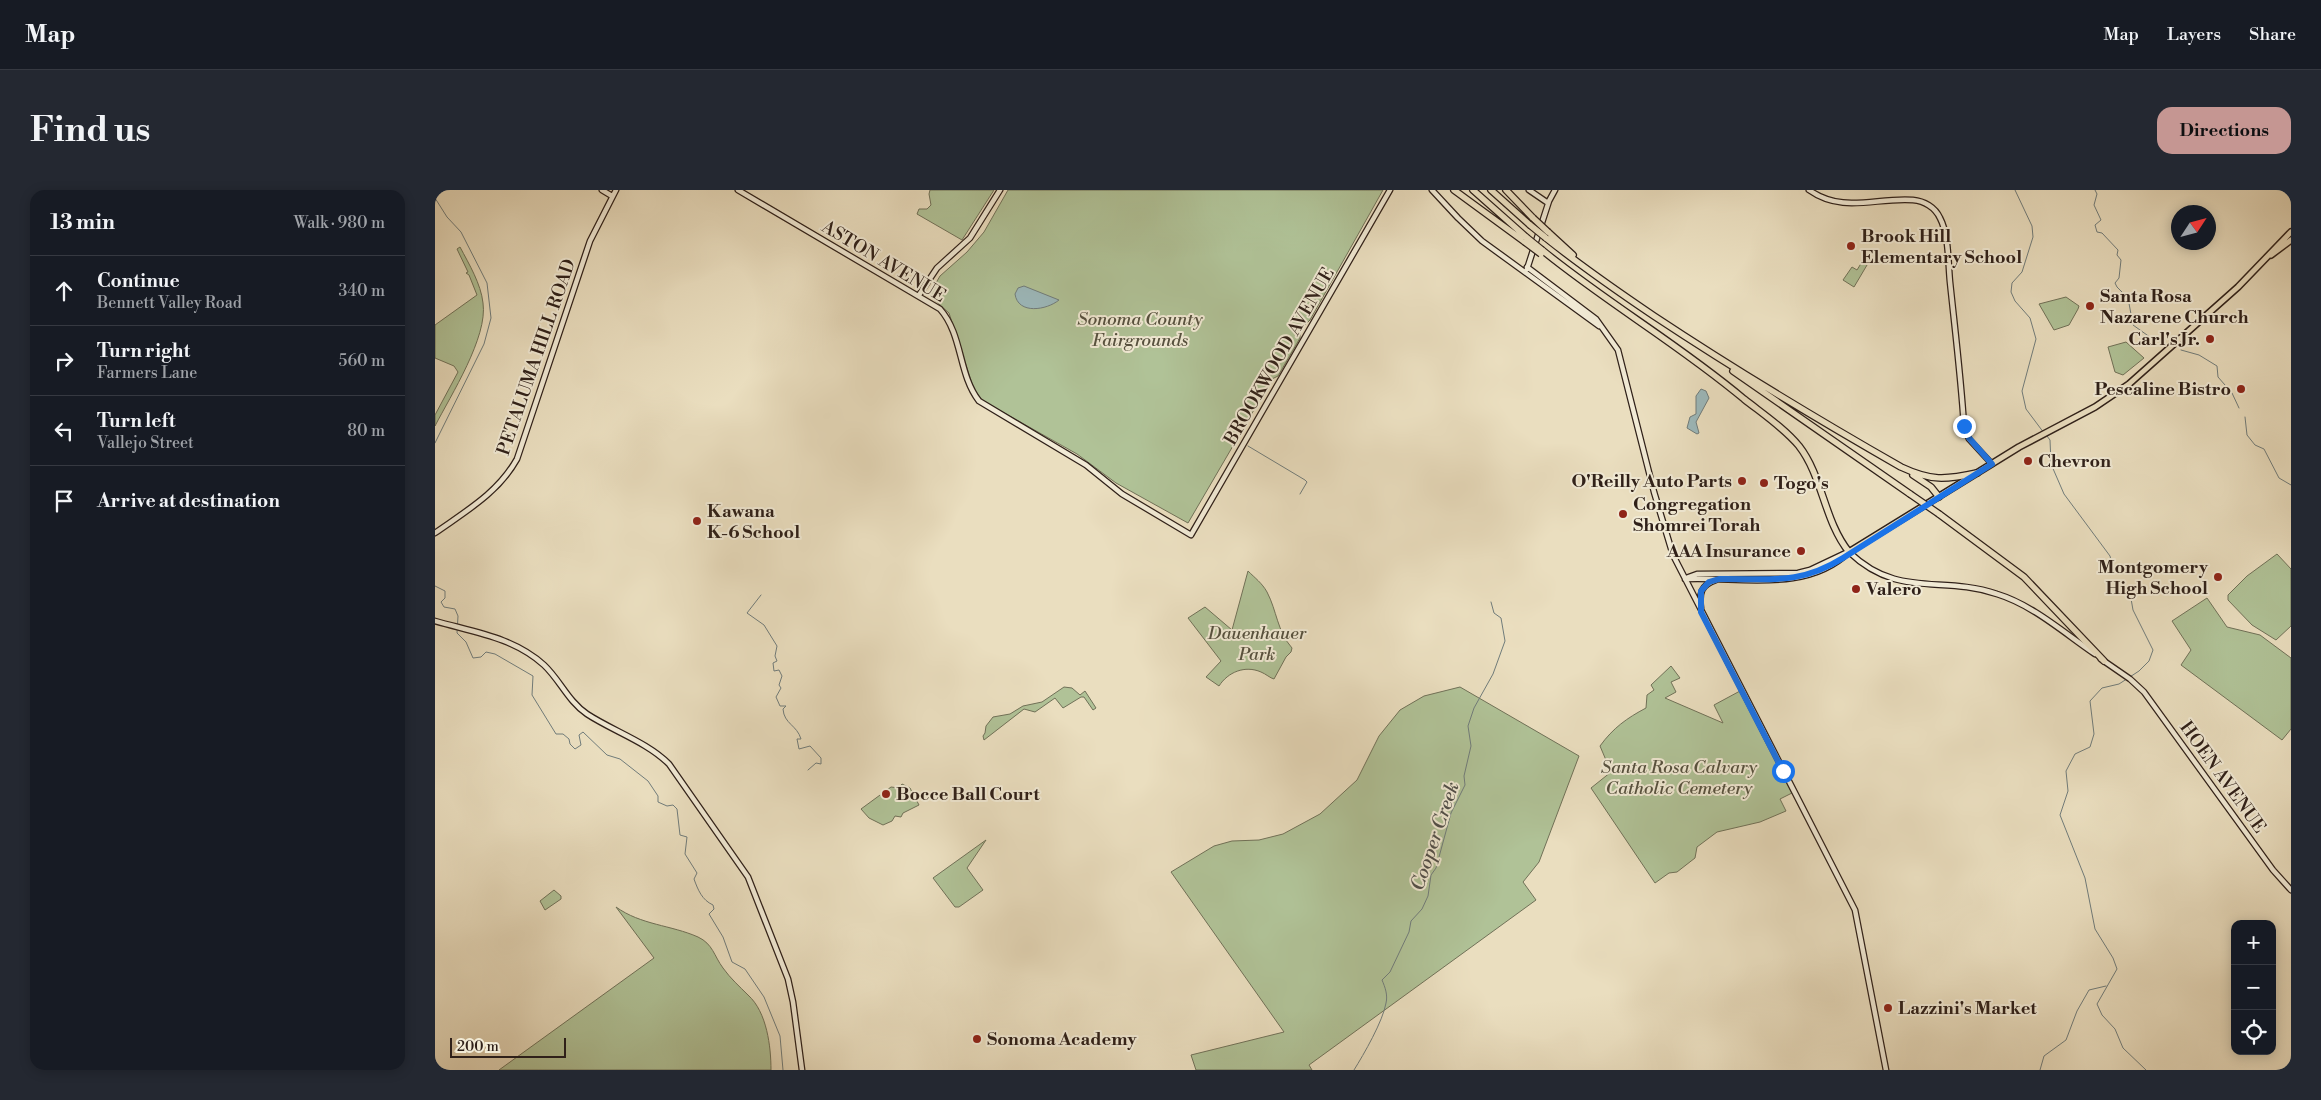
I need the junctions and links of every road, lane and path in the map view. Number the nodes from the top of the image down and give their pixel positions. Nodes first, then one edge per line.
1 (602, 190) edge
2 (616, 190) edge
3 (738, 190) edge
4 (999, 190) edge
5 (1390, 190) edge
6 (1432, 190) edge
7 (1454, 190) edge
8 (1473, 190) edge
9 (1491, 190) edge
10 (1506, 190) edge
11 (1529, 190) edge
12 (1555, 190) edge
13 (1809, 190) edge
14 (613, 196) junction
15 (1548, 203) junction
16 (2291, 232) edge
17 (1547, 235) junction
18 (1525, 240) junction
19 (2291, 240) edge
20 (2270, 256) junction
21 (1527, 267) junction
22 (1526, 273) junction
23 (919, 295) junction
24 (1604, 330) junction
25 (1683, 335) junction
26 (1992, 464) junction
27 (1901, 467) junction
28 (1977, 473) junction
29 (1939, 497) junction
30 (435, 533) edge
31 (1191, 535) joint
32 (1849, 552) junction
33 (1685, 579) junction
34 (1719, 579) junction
35 (1701, 612) junction
36 (435, 621) edge
37 (2104, 661) junction
38 (2291, 890) edge
39 (802, 1070) edge
40 (1886, 1070) edge

1 - 14 street
2 - 14 street, PETALUMA HILL ROAD
3 - 23 street, ASTON AVENUE
4 - 23 street
5 - 31 street, BROOKWOOD AVENUE
6 - 22 street
7 - 18 highway
8 - 18 highway
9 - 17 highway, bridge
10 - 17 highway, bridge
11 - 15 street
12 - 15 street
13 - 26 street
14 - 30 street, PETALUMA HILL ROAD
15 - 21 street
16 - 20 main road
17 - 25 highway
18 - 32 highway, bridge
19 - 20 main road
20 - 26 main road
21 - 22 street
21 - 24 street
22 - 24 street
23 - 31 street, ASTON AVENUE
24 - 33 street
25 - 27 highway
25 - 37 highway, bridge
26 - 28 main road
27 - 28 highway
27 - 29 highway
28 - 29 main road
29 - 32 main road
32 - 33 street
32 - 34 street
32 - 37 street, HOEN AVENUE
33 - 34 street
33 - 35 street
34 - 35 street
35 - 40 street
36 - 39 street
37 - 38 street, HOEN AVENUE

